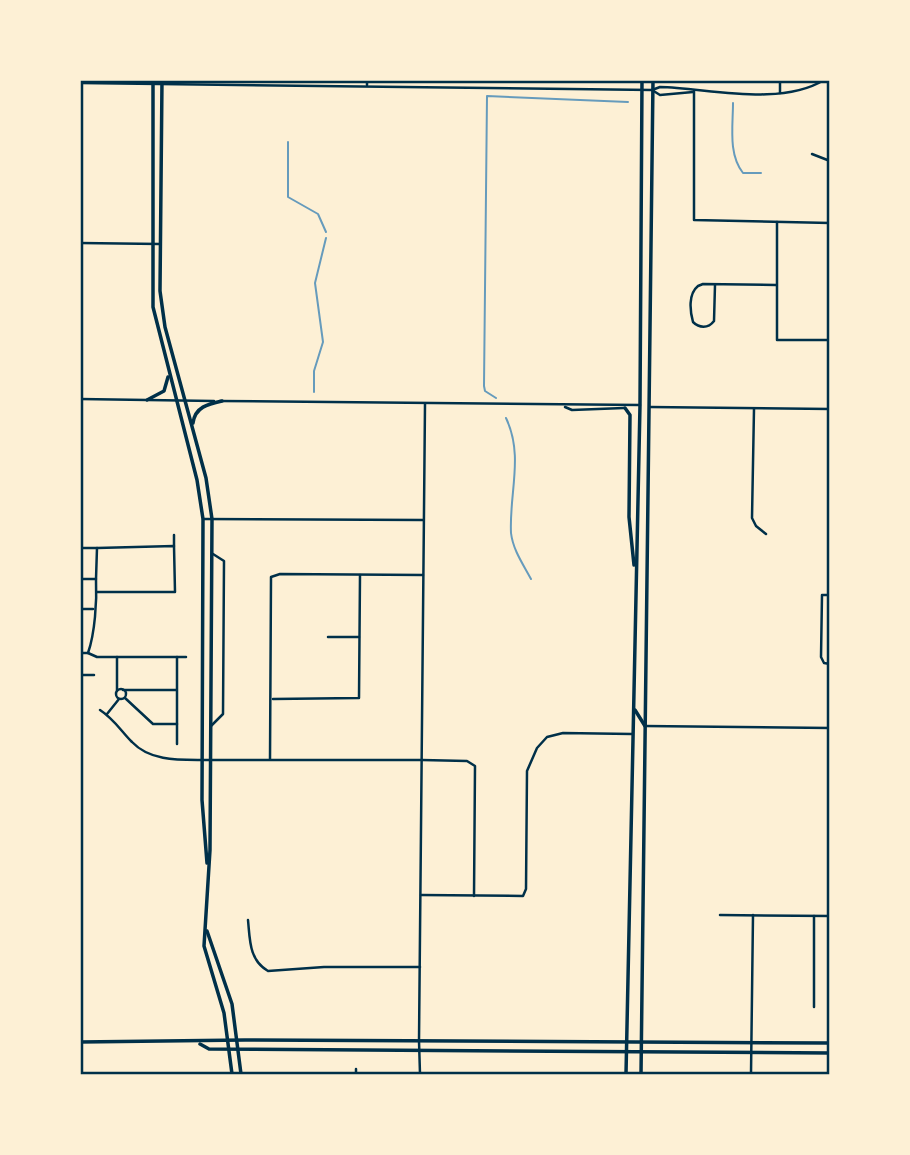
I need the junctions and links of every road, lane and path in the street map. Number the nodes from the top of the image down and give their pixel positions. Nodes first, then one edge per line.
1 (642, 80) edge
2 (653, 80) edge
3 (780, 80) edge
4 (824, 80) edge
5 (485, 81) edge
6 (153, 82) edge
7 (162, 82) edge
8 (80, 83) edge
9 (367, 83) edge
10 (485, 87) junction
11 (642, 89) junction
12 (652, 90) junction
13 (694, 91) junction
14 (780, 93) junction
15 (812, 154) dead end
16 (830, 161) edge
17 (777, 222) junction
18 (830, 223) edge
19 (80, 243) edge
20 (151, 243) junction
21 (160, 244) junction
22 (715, 285) junction
23 (776, 285) junction
24 (830, 341) edge
25 (168, 374) junction
26 (80, 399) edge
27 (147, 400) junction
28 (176, 401) junction
29 (185, 401) junction
30 (222, 401) junction
31 (425, 404) junction
32 (562, 405) junction
33 (640, 405) junction
34 (650, 407) junction
35 (625, 408) joint
36 (754, 409) junction
37 (830, 409) edge
38 (194, 432) junction
39 (203, 519) junction
40 (212, 519) junction
41 (424, 520) junction
42 (766, 534) dead end
43 (174, 535) dead end
44 (174, 546) junction
45 (80, 548) edge
46 (97, 548) junction
47 (213, 554) junction
48 (360, 575) junction
49 (423, 575) junction
50 (636, 578) junction
51 (80, 579) edge
52 (96, 579) junction
53 (97, 592) junction
54 (830, 594) edge
55 (80, 609) edge
56 (93, 609) junction
57 (328, 637) dead end
58 (359, 637) junction
59 (80, 653) edge
60 (88, 653) junction
61 (117, 657) junction
62 (177, 657) junction
63 (187, 657) dead end
64 (830, 664) edge
65 (80, 675) edge
66 (94, 675) dead end
67 (124, 690) junction
68 (177, 690) junction
69 (117, 691) junction
70 (125, 698) junction
71 (119, 699) junction
72 (271, 699) junction
73 (633, 704) junction
74 (100, 710) dead end
75 (107, 715) junction
76 (177, 724) junction
77 (211, 726) junction
78 (645, 726) junction
79 (830, 728) edge
80 (632, 734) junction
81 (177, 744) dead end
82 (211, 759) junction
83 (270, 759) junction
84 (202, 760) junction
85 (422, 760) junction
86 (207, 866) junction
87 (421, 895) junction
88 (474, 897) junction
89 (720, 915) dead end
90 (753, 915) junction
91 (814, 916) junction
92 (830, 916) edge
93 (248, 920) dead end
94 (206, 929) junction
95 (420, 967) junction
96 (814, 1007) dead end
97 (227, 1040) junction
98 (237, 1040) junction
99 (419, 1041) junction
100 (80, 1042) edge
101 (626, 1042) junction
102 (642, 1042) junction
103 (752, 1042) junction
104 (198, 1043) junction
105 (830, 1044) edge
106 (229, 1049) junction
107 (238, 1049) junction
108 (419, 1049) junction
109 (626, 1050) junction
110 (642, 1050) junction
111 (751, 1051) junction
112 (830, 1053) edge
113 (356, 1069) dead end
114 (232, 1074) edge
115 (241, 1074) edge
116 (356, 1074) edge
117 (420, 1074) edge
118 (626, 1074) edge
119 (642, 1074) edge
120 (751, 1074) edge

1 - 11 main road
2 - 12 main road
3 - 14 street
4 - 14 street
5 - 10 street
6 - 7 street
6 - 8 street
6 - 20 main road
7 - 9 street
7 - 21 main road
9 - 10 street
10 - 11 street
11 - 12 street
11 - 33 main road
12 - 13 street
12 - 13 street
12 - 34 main road
13 - 14 street
13 - 17 street
15 - 16 street
17 - 18 street
17 - 23 street
19 - 20 street
20 - 21 street
20 - 25 main road
21 - 29 main road
22 - 22 street
22 - 23 street
23 - 24 street
25 - 27 main road
25 - 28 main road
26 - 27 street
27 - 28 street
28 - 29 street
28 - 39 main road
29 - 30 street
29 - 38 main road
30 - 31 street
30 - 38 main road
31 - 32 street
31 - 41 street
32 - 33 street
32 - 35 street
33 - 50 main road
34 - 36 street
34 - 78 main road
35 - 50 main road
36 - 37 street
36 - 42 street
38 - 40 main road
39 - 40 street
39 - 84 main road
40 - 41 street
40 - 47 main road
41 - 49 street
43 - 44 street
44 - 46 street
44 - 53 street
45 - 46 street
46 - 52 street
47 - 77 main road
47 - 77 street
48 - 49 street
48 - 58 street
48 - 72 street
49 - 85 street
50 - 73 main road
51 - 52 street
52 - 53 street
53 - 56 street
54 - 64 street
55 - 56 street
56 - 60 street
57 - 58 street
58 - 72 street
59 - 60 street
60 - 61 street
61 - 62 street
61 - 69 street
62 - 63 street
62 - 68 street
65 - 66 street
67 - 68 street
67 - 69 street
67 - 70 street
68 - 76 street
69 - 71 street
70 - 71 street
70 - 76 street
71 - 75 street
72 - 83 street
73 - 78 main road
73 - 80 main road
74 - 75 street
75 - 84 street
76 - 81 street
77 - 82 main road
78 - 79 street
78 - 102 main road
80 - 88 street
80 - 101 main road
82 - 83 street
82 - 84 street
82 - 86 main road
83 - 85 street
84 - 86 main road
85 - 87 street
85 - 88 street
86 - 94 main road
87 - 88 street
87 - 95 street
89 - 90 street
90 - 91 street
90 - 103 street
91 - 92 street
91 - 96 street
93 - 95 street
94 - 97 main road
94 - 98 main road
95 - 99 street
97 - 98 main road
97 - 104 main road
97 - 106 main road
98 - 99 main road
98 - 107 main road
99 - 101 main road
99 - 108 street
100 - 104 main road
101 - 102 main road
101 - 109 main road
102 - 103 main road
102 - 110 main road
103 - 105 main road
103 - 111 street
104 - 106 main road
106 - 107 main road
106 - 114 main road
107 - 108 main road
107 - 115 main road
108 - 109 main road
108 - 117 street
109 - 110 main road
109 - 118 main road
110 - 111 main road
110 - 119 main road
111 - 112 main road
111 - 120 street
113 - 116 street

